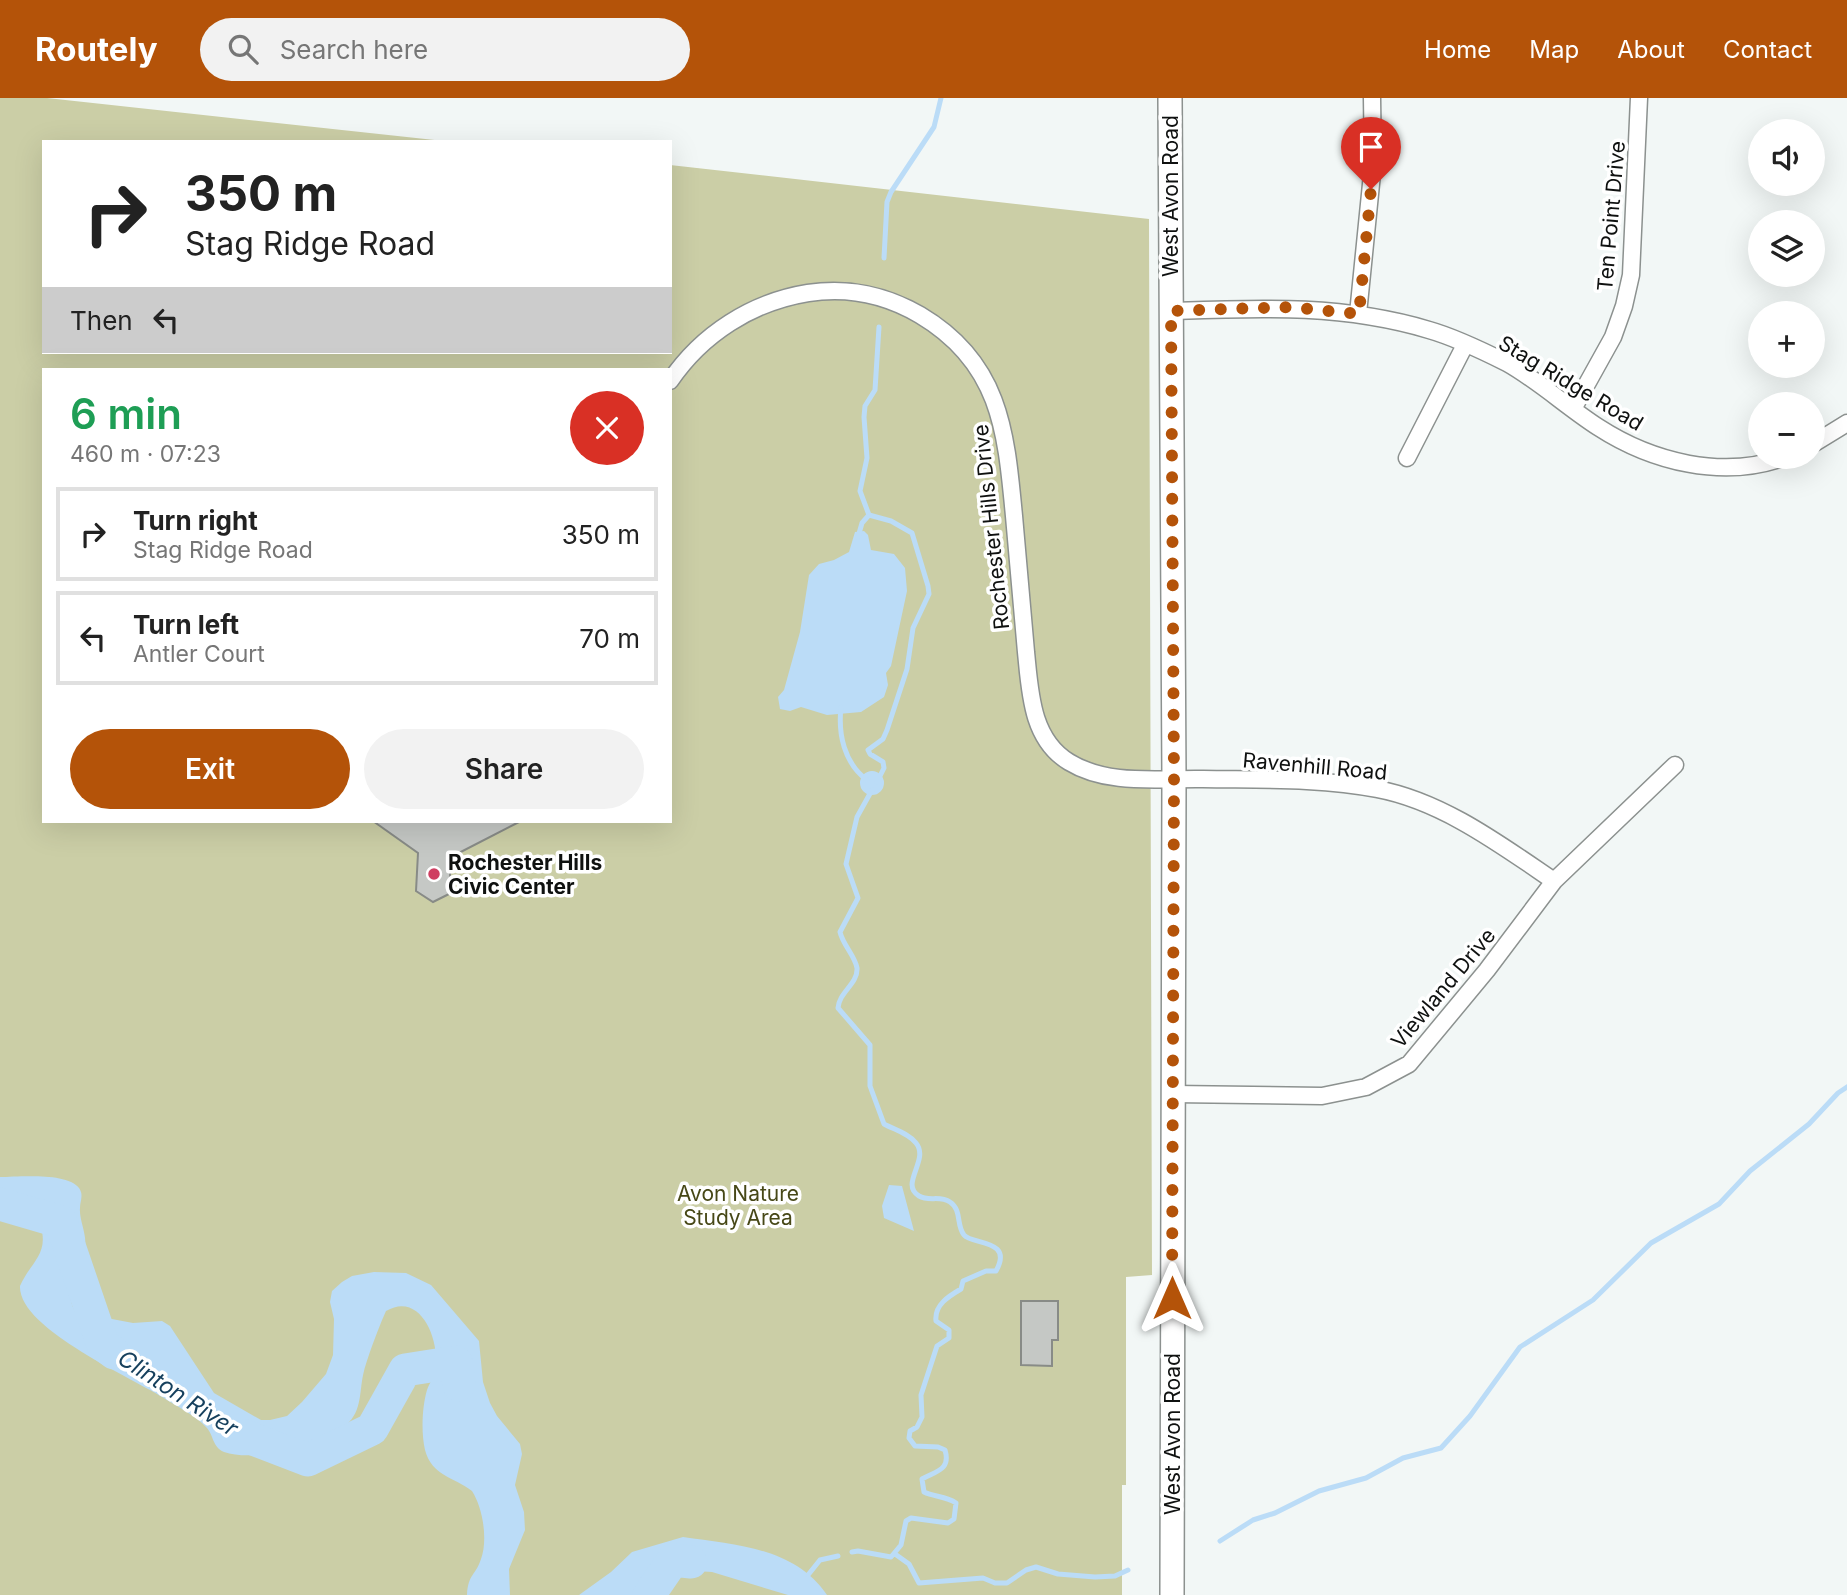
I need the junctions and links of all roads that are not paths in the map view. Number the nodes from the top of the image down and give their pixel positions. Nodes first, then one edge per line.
1 (1170, 98) edge
2 (1372, 98) edge
3 (1639, 98) edge
4 (1171, 311) junction
5 (1359, 314) junction
6 (1465, 345) junction
7 (672, 379) edge
8 (1573, 409) junction
9 (1847, 423) edge
10 (1825, 437) edge
11 (1406, 458) dead end
12 (1748, 466) edge
13 (1675, 765) dead end
14 (1174, 779) junction
15 (1554, 881) junction
16 (1173, 1094) junction
17 (1172, 1595) edge

1 - 4 street, West Avon Road
2 - 5 street
3 - 8 street, Ten Point Drive
4 - 5 street, Stag Ridge Road
4 - 14 street, West Avon Road
5 - 6 street, Stag Ridge Road
6 - 8 street, Stag Ridge Road
6 - 11 street
7 - 14 street, Rochester Hills Drive
8 - 12 street, Stag Ridge Road
9 - 10 street
13 - 15 street, Viewland Drive
14 - 15 street, Ravenhill Road
14 - 16 street, West Avon Road
15 - 16 street, Viewland Drive
16 - 17 street, West Avon Road

